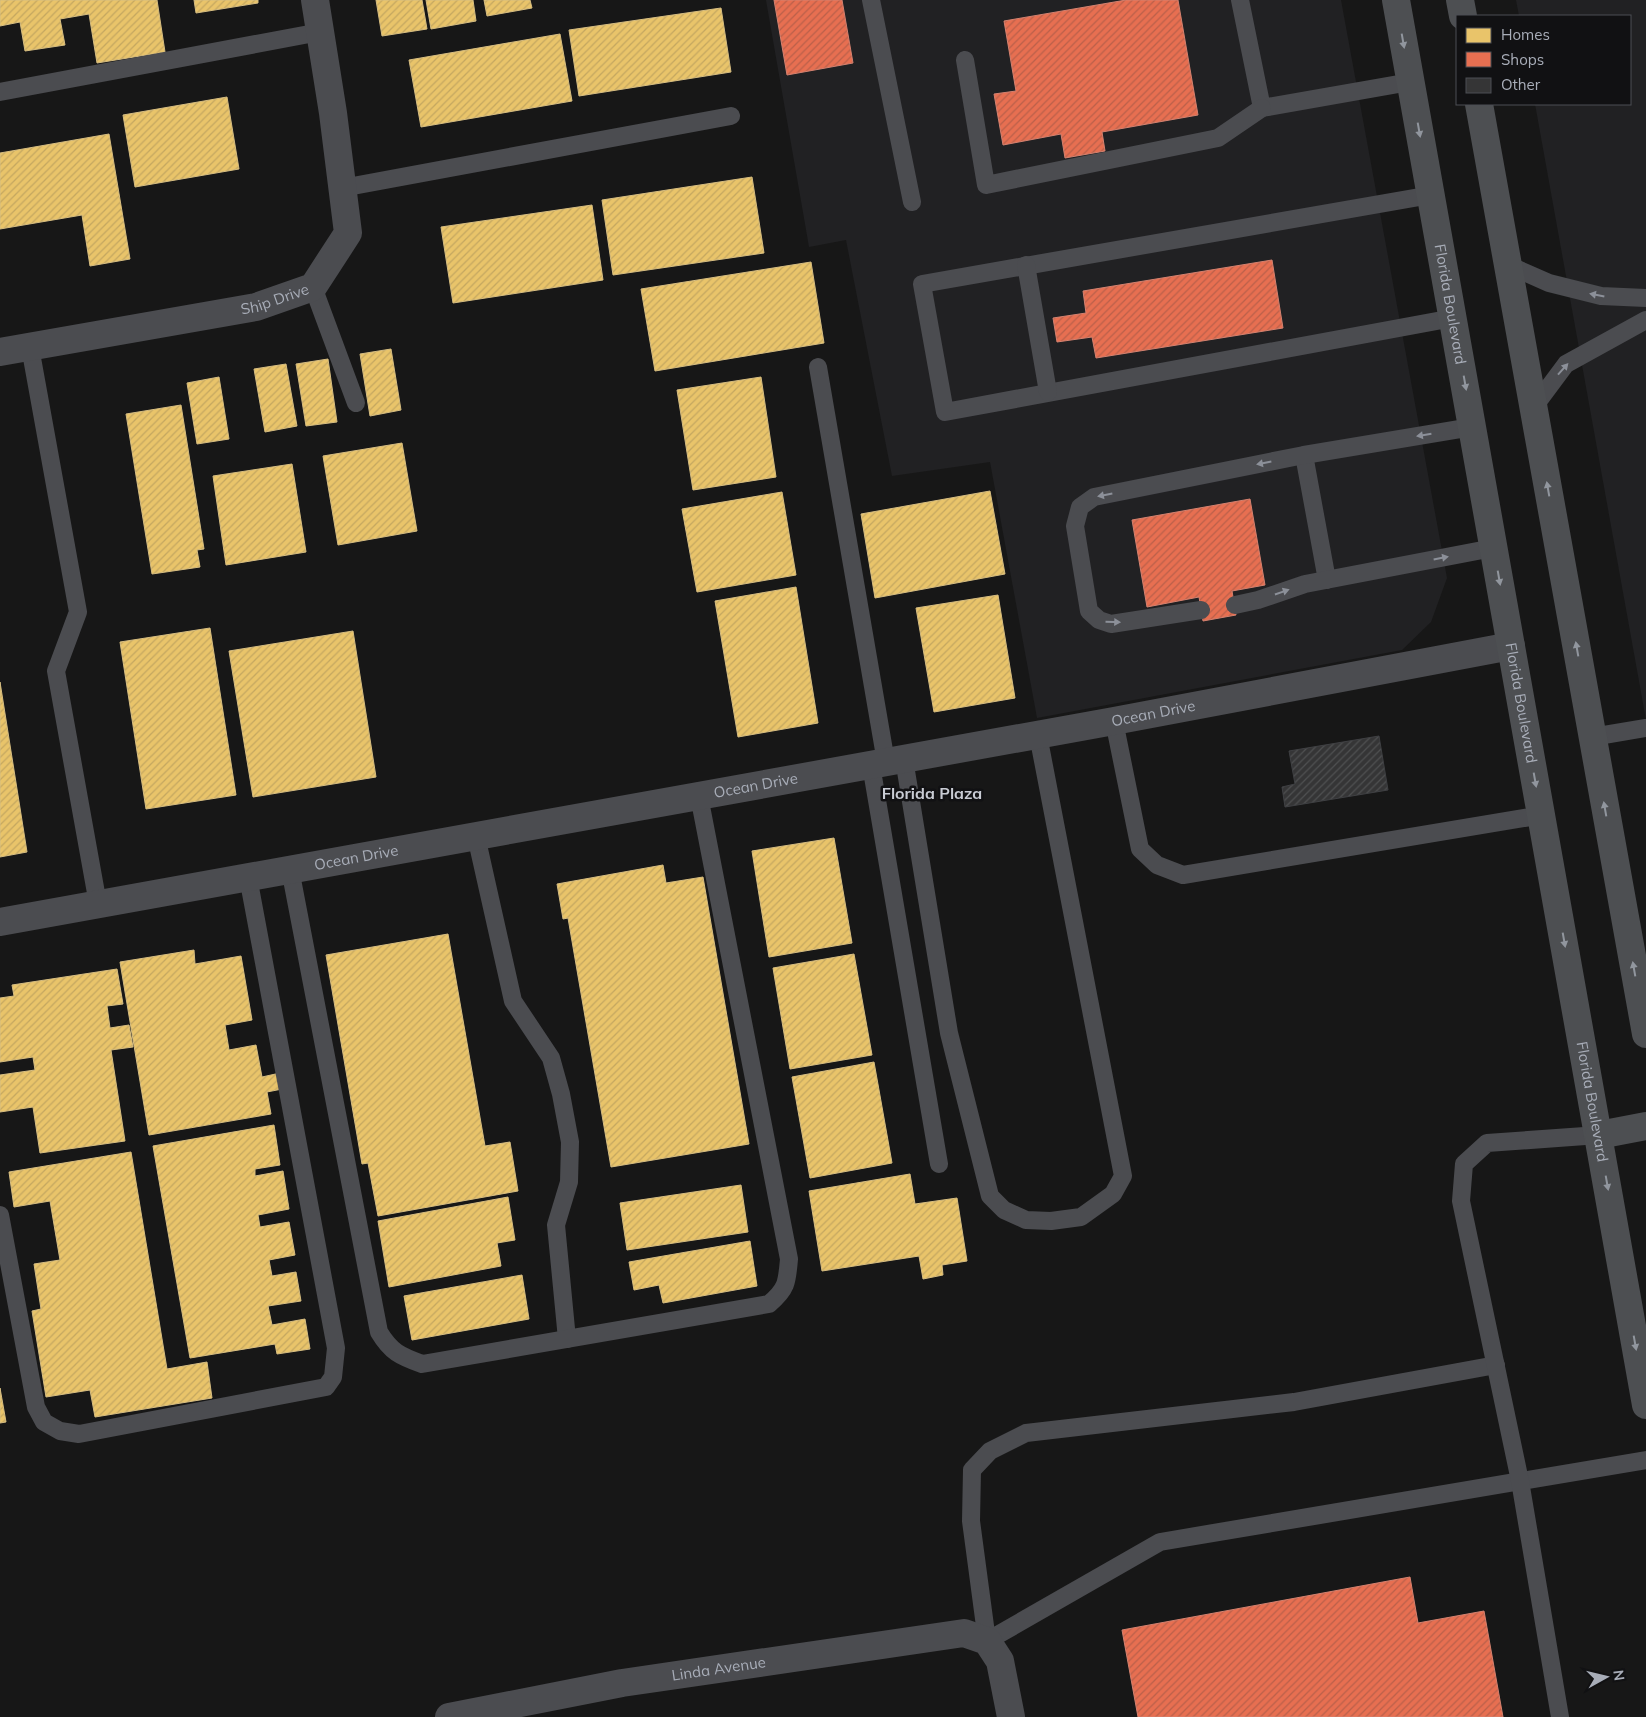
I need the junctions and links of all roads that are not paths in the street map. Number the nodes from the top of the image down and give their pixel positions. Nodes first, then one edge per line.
1 (315, 0) edge
2 (871, 0) edge
3 (1240, 0) edge
4 (1396, 0) edge
5 (1460, 0) edge
6 (1463, 15) edge
7 (320, 32) junction
8 (965, 60) dead end
9 (1410, 82) junction
10 (0, 92) edge
11 (1479, 105) edge
12 (1262, 108) junction
13 (730, 116) dead end
14 (342, 188) junction
15 (1431, 195) junction
16 (912, 202) dead end
17 (1026, 265) junction
18 (1508, 265) junction
19 (313, 287) junction
20 (1646, 298) edge
21 (1453, 318) junction
22 (1646, 320) edge
23 (30, 347) junction
24 (0, 352) edge
25 (818, 367) dead end
26 (1048, 392) junction
27 (356, 403) dead end
28 (1534, 407) junction
29 (1472, 427) junction
30 (1304, 455) junction
31 (1493, 548) junction
32 (1327, 580) junction
33 (1235, 605) dead end
34 (1201, 610) dead end
35 (1511, 646) junction
36 (1114, 721) junction
37 (1646, 728) edge
38 (1038, 735) junction
39 (1592, 737) junction
40 (887, 762) junction
41 (699, 796) junction
42 (1542, 815) junction
43 (476, 836) junction
44 (290, 869) junction
45 (248, 877) junction
46 (98, 904) junction
47 (0, 922) edge
48 (1646, 1034) edge
49 (1646, 1126) edge
50 (1598, 1135) junction
51 (939, 1164) dead end
52 (0, 1216) edge
53 (567, 1338) junction
54 (1496, 1365) junction
55 (1646, 1404) edge
56 (1646, 1460) edge
57 (1520, 1481) junction
58 (987, 1641) junction
59 (449, 1717) edge
60 (1010, 1717) edge
61 (1560, 1717) edge

1 - 7 street, Ship Drive
2 - 16 lane
3 - 12 lane
4 -> 9 main road, Florida Boulevard
5 - 6 main road
7 - 10 lane
7 - 14 street, Ship Drive
8 - 12 lane
9 - 12 lane
9 -> 15 main road, Florida Boulevard
11 - 18 main road
13 - 14 lane
14 - 19 street, Ship Drive
15 - 17 lane
15 - 21 main road, Florida Boulevard
17 - 26 lane
17 - 26 lane
20 -> 18 lane
18 - 28 main road
19 - 23 street, Ship Drive
19 - 27 lane
21 - 26 lane
21 -> 29 main road, Florida Boulevard
28 -> 22 lane
23 - 24 street, Ship Drive
23 - 46 lane
25 - 40 lane
39 -> 28 main road
29 -> 30 lane
29 - 31 main road, Florida Boulevard
30 - 32 lane
30 -> 34 lane
32 -> 31 lane
31 -> 35 main road, Florida Boulevard
33 -> 32 lane
35 - 36 street, Ocean Drive
35 -> 42 main road, Florida Boulevard
36 - 38 street, Ocean Drive
36 - 42 lane
37 - 39 lane
38 - 40 street, Ocean Drive
38 - 40 lane
48 -> 39 main road
40 - 41 street, Ocean Drive
40 - 51 lane
41 - 43 street, Ocean Drive
41 - 53 lane
42 -> 50 main road, Florida Boulevard
43 - 44 street, Ocean Drive
43 - 53 lane
44 - 45 street, Ocean Drive
44 - 53 lane
45 - 46 street, Ocean Drive
45 - 52 lane
46 - 47 street, Ocean Drive
49 - 50 main road
50 - 54 lane
50 -> 55 main road, Florida Boulevard
54 - 57 lane
54 - 58 lane
56 - 57 lane
57 - 58 lane
57 - 61 lane
58 - 59 street, Linda Avenue
58 - 60 street

